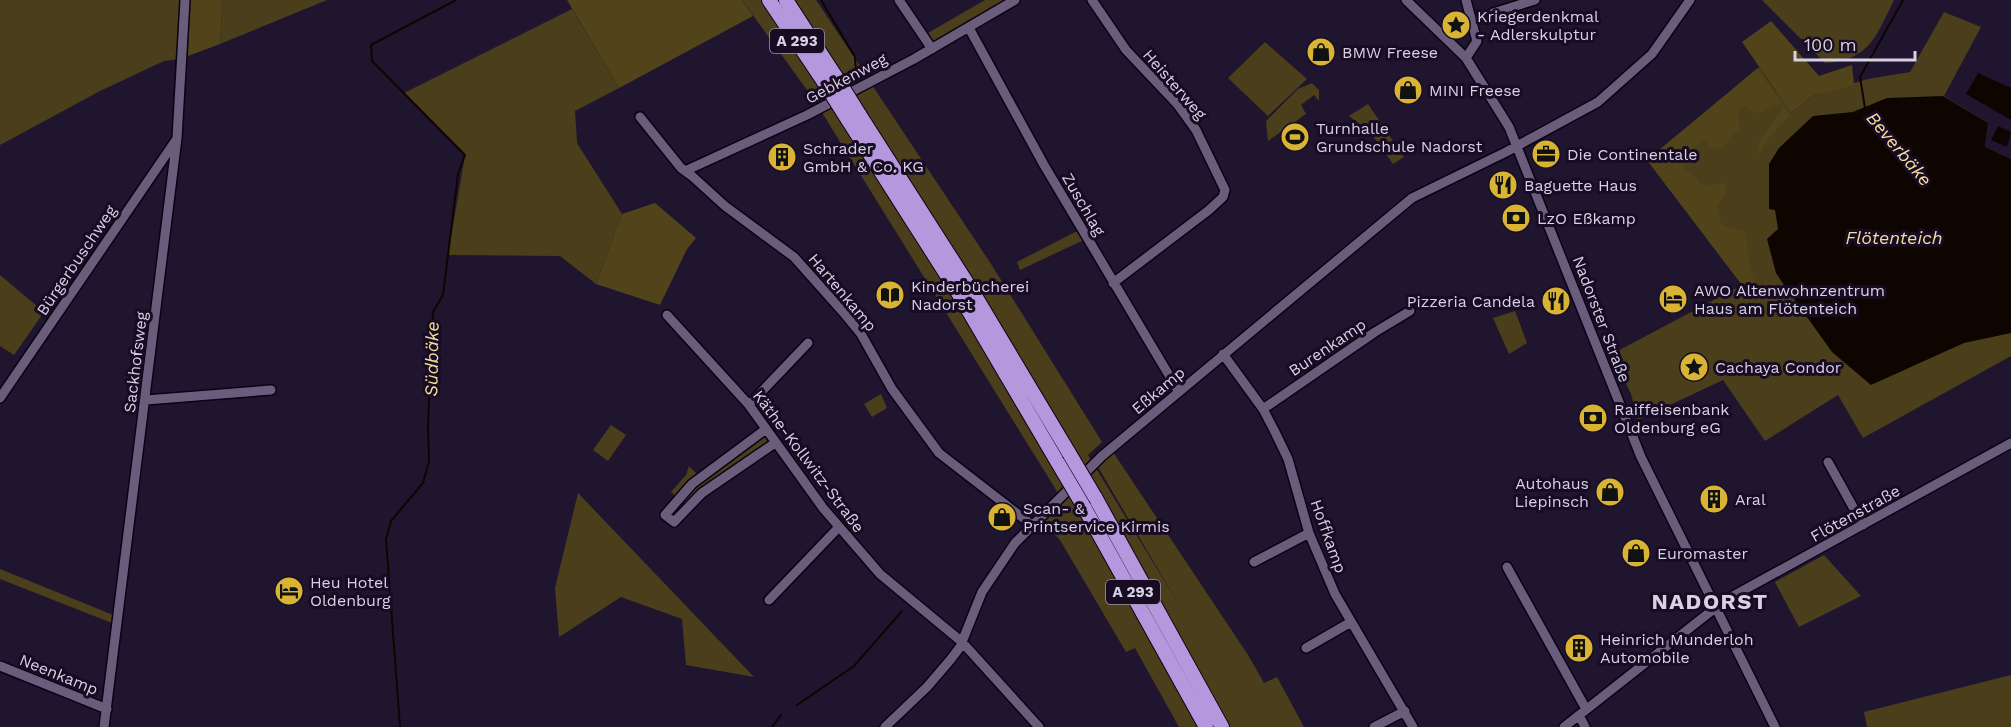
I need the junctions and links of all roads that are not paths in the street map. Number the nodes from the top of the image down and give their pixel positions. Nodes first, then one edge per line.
1 (185, 0) edge
2 (770, 0) edge
3 (786, 0) edge
4 (898, 0) edge
5 (1092, 0) edge
6 (1406, 0) edge
7 (1466, 0) edge
8 (1535, 0) edge
9 (1690, 0) edge
10 (1010, 1) edge
11 (1493, 13) dead end
12 (969, 28) junction
13 (932, 49) junction
14 (1466, 58) junction
15 (830, 80) junction
16 (640, 117) dead end
17 (177, 138) junction
18 (1518, 146) junction
19 (686, 171) junction
20 (1113, 284) junction
21 (1410, 311) dead end
22 (668, 315) dead end
23 (808, 343) dead end
24 (1224, 354) junction
25 (271, 390) dead end
26 (1179, 392) junction
27 (0, 398) edge
28 (146, 400) junction
29 (749, 405) junction
30 (1263, 409) junction
31 (766, 429) junction
32 (775, 443) junction
33 (2011, 443) edge
34 (1063, 458) junction
35 (1828, 462) dead end
36 (1032, 525) junction
37 (1863, 525) junction
38 (838, 528) junction
39 (1309, 533) junction
40 (1254, 562) dead end
41 (1508, 567) dead end
42 (769, 600) dead end
43 (1714, 607) junction
44 (1351, 622) junction
45 (962, 642) junction
46 (1306, 648) dead end
47 (0, 666) edge
48 (107, 709) junction
49 (1405, 711) junction
50 (1582, 712) junction
51 (105, 727) edge
52 (885, 727) edge
53 (1039, 727) edge
54 (1206, 727) edge
55 (1222, 727) edge
56 (1374, 727) edge
57 (1413, 727) edge
58 (1563, 727) edge
59 (1585, 727) edge
60 (1775, 727) edge

1 - 17 street, Sackhofsweg
2 - 15 highway, A 293
3 - 15 highway, A 293
4 - 13 street
5 - 20 street, Heisterweg
6 - 14 street, Nadorster Straße
7 - 14 street
8 - 11 street
9 - 18 street, Eßkamp
10 - 12 street, Gebkenweg
12 - 13 street, Gebkenweg
12 - 20 street, Zuschlag
13 - 19 street, Gebkenweg
14 - 18 street, Nadorster Straße
15 - 34 highway, A 293, bridge
16 - 19 street, Hartenkamp
17 - 27 street, Bürgerbuschweg
17 - 28 street, Sackhofsweg
18 - 24 street, Eßkamp
18 - 43 street, Nadorster Straße
19 - 36 street, Hartenkamp
20 - 26 street, Zuschlag
21 - 30 street, Burenkamp
22 - 29 street, Käthe-Kollwitz-Straße
23 - 29 street
24 - 26 street, Eßkamp
24 - 30 street, Hoffkamp
25 - 28 street
26 - 36 street, Eßkamp
28 - 48 street, Sackhofsweg
29 - 31 street, Käthe-Kollwitz-Straße
30 - 39 street, Hoffkamp
31 - 32 street, Käthe-Kollwitz-Straße
31 - 32 street
32 - 38 street, Käthe-Kollwitz-Straße
33 - 37 street, Flötenstraße
34 - 54 highway, A 293, bridge
34 - 55 highway, A 293, bridge
35 - 37 street
36 - 45 street, Eßkamp
37 - 43 street, Flötenstraße
38 - 42 street
38 - 45 street, Käthe-Kollwitz-Straße
39 - 40 street
39 - 44 street, Hoffkamp
41 - 50 street
43 - 50 street, Flötenstraße
43 - 60 street, Nadorster Straße
44 - 46 street
44 - 49 street, Hoffkamp
45 - 52 street, Eßkamp
45 - 53 street, Käthe-Kollwitz-Straße
47 - 48 street, Neenkamp
48 - 51 street, Sackhofsweg
49 - 56 street
49 - 57 street, Hoffkamp
50 - 58 street, Flötenstraße
50 - 59 street

